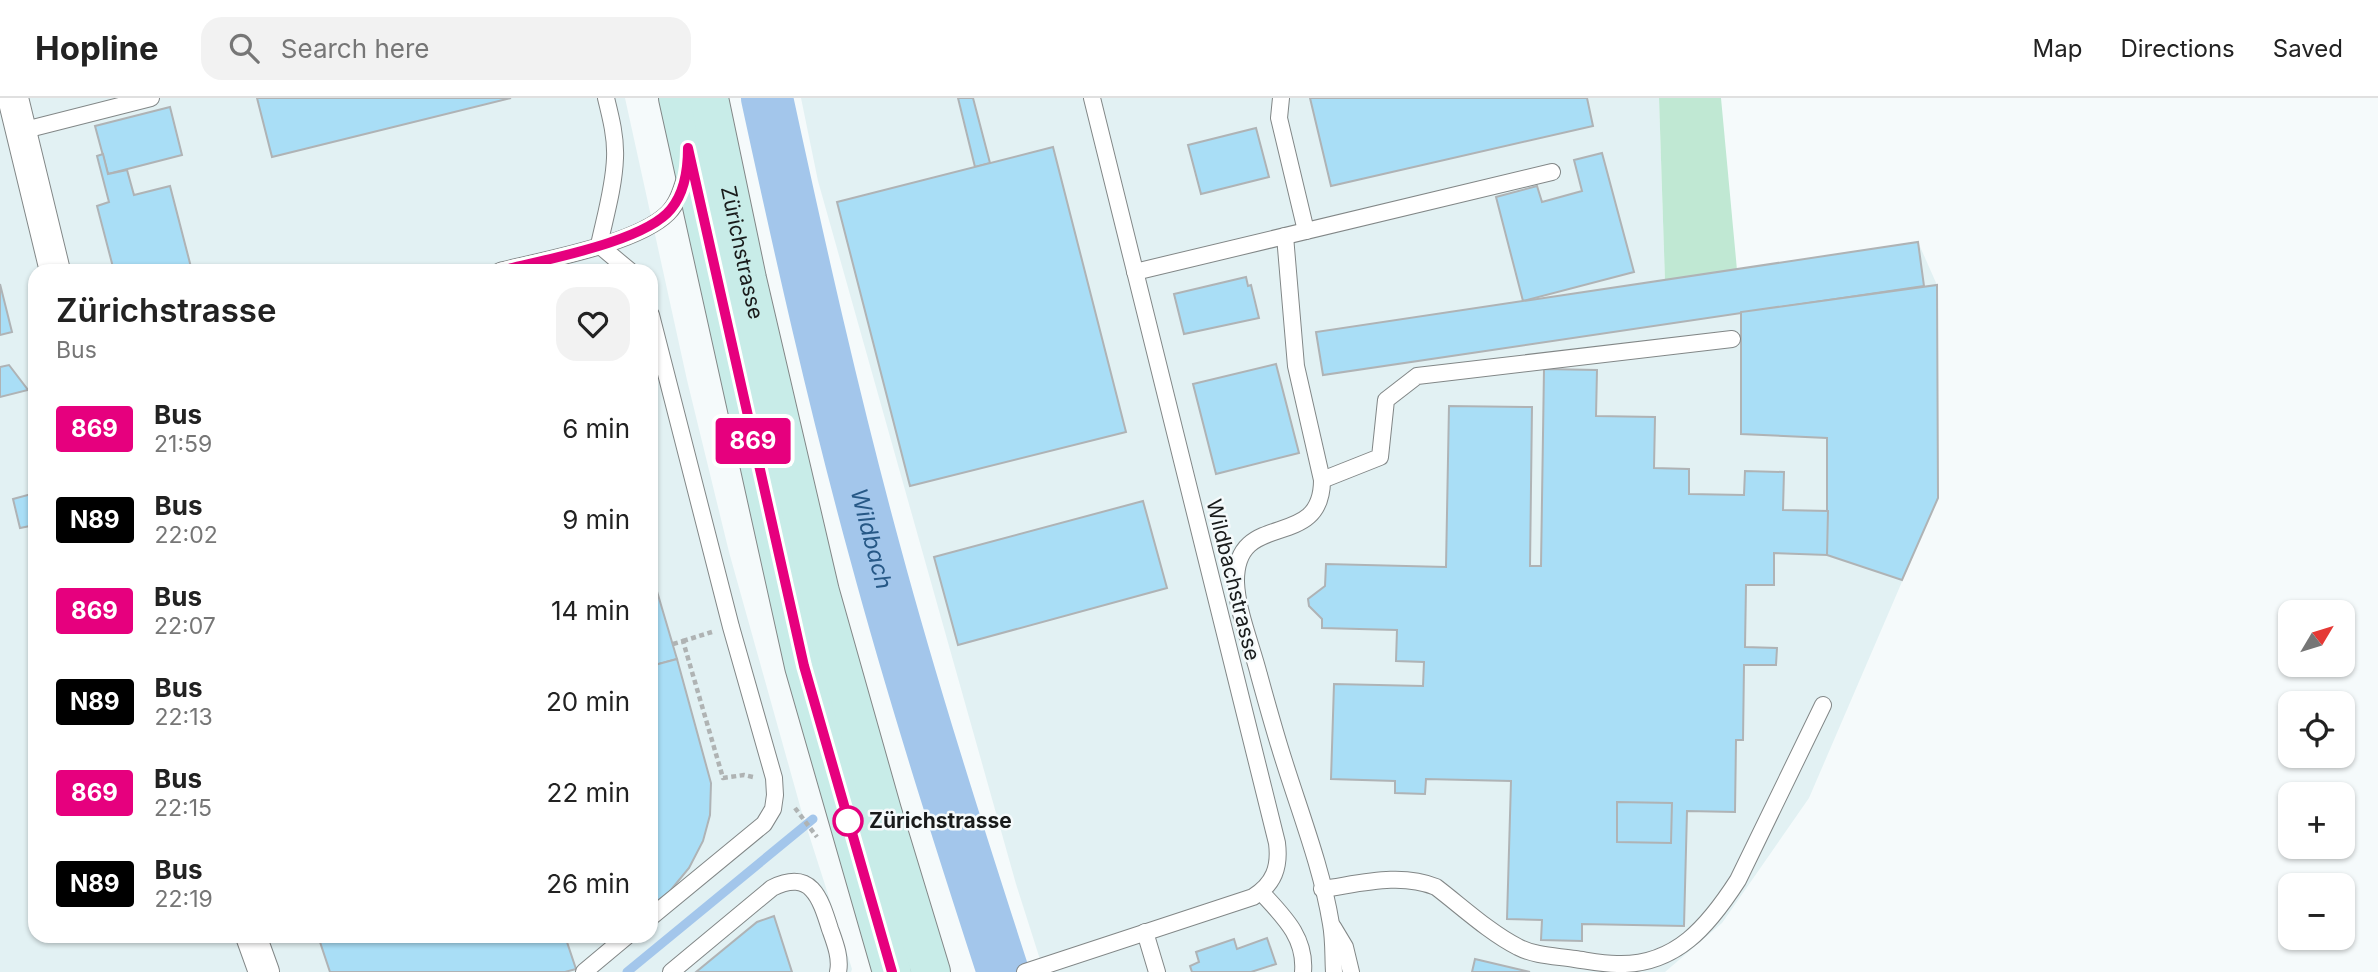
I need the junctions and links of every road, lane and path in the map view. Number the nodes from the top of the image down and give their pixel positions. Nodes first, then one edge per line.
1 (13, 98) edge
2 (151, 98) edge
3 (606, 98) edge
4 (678, 98) edge
5 (709, 98) edge
6 (1092, 98) edge
7 (1282, 98) edge
8 (22, 131) junction
9 (688, 148) junction
10 (1552, 172) dead end
11 (1306, 231) junction
12 (1285, 236) junction
13 (599, 245) junction
14 (53, 264) edge
15 (527, 264) edge
16 (621, 264) edge
17 (1135, 272) junction
18 (1732, 340) dead end
19 (658, 341) edge
20 (1322, 480) junction
21 (673, 644) dead end
22 (1823, 705) dead end
23 (775, 796) junction
24 (799, 813) dead end
25 (821, 842) dead end
26 (1322, 889) junction
27 (1261, 892) junction
28 (658, 911) edge
29 (1331, 925) junction
30 (1145, 932) junction
31 (254, 943) edge
32 (619, 943) edge
33 (1089, 951) junction
34 (264, 972) edge
35 (584, 972) edge
36 (671, 972) edge
37 (838, 972) edge
38 (892, 972) edge
39 (931, 972) edge
40 (1024, 972) edge
41 (1064, 972) edge
42 (1157, 972) edge
43 (1303, 972) edge
44 (1334, 972) edge
45 (1351, 972) edge

1 - 8 street
2 - 8 lane
3 - 13 lane
4 - 9 main road, Zürichstrasse
5 - 39 main road, Zürichstrasse
6 - 17 lane, Wildbachstrasse
7 - 11 lane
8 - 14 street
9 - 13 lane
9 - 38 main road, Zürichstrasse
10 - 11 lane
11 - 12 lane
12 - 17 lane
12 - 20 lane
13 - 15 lane
13 - 16 lane
17 - 27 lane, Wildbachstrasse
18 - 20 lane
19 - 23 lane
20 - 26 lane
21 - 23 path
22 - 26 lane
23 - 28 lane
24 - 25 path
26 - 29 lane
27 - 30 lane
27 - 43 lane
29 - 44 lane
29 - 45 lane
30 - 33 lane
30 - 42 lane
31 - 34 street
32 - 35 lane
33 - 40 lane
33 - 41 lane
36 - 37 lane

